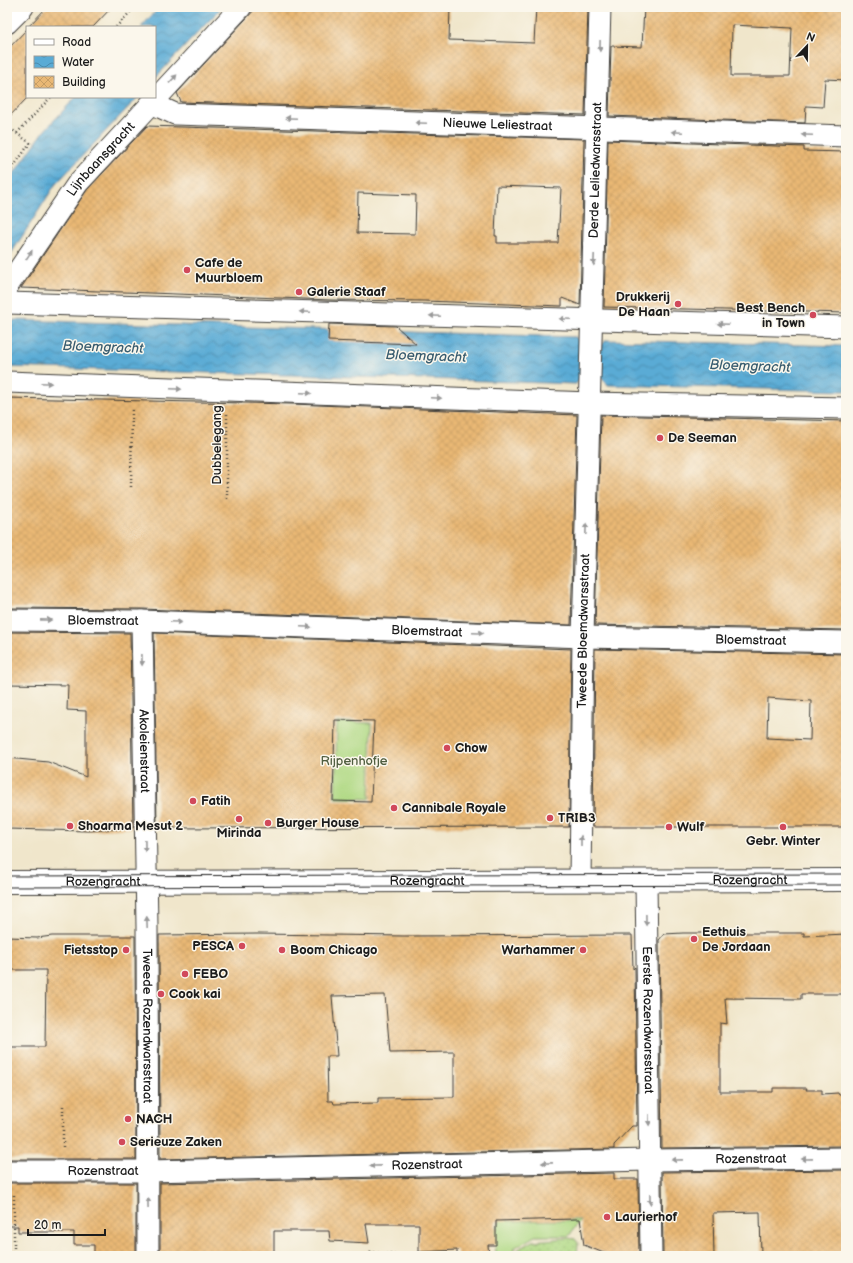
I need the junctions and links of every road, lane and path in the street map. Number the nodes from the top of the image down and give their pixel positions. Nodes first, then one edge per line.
1 (23, 7) edge
2 (135, 7) edge
3 (241, 7) edge
4 (600, 7) edge
5 (7, 23) edge
6 (117, 26) edge
7 (50, 98) edge
8 (156, 98) edge
9 (156, 98) edge
10 (151, 103) junction
11 (7, 126) edge
12 (598, 129) junction
13 (17, 133) junction
14 (846, 136) edge
15 (7, 176) edge
16 (7, 287) edge
17 (7, 303) edge
18 (592, 327) junction
19 (846, 327) edge
20 (7, 382) edge
21 (133, 387) junction
22 (227, 390) junction
23 (590, 393) junction
24 (846, 408) edge
25 (131, 487) dead end
26 (227, 499) dead end
27 (7, 620) edge
28 (142, 621) junction
29 (583, 637) junction
30 (846, 642) edge
31 (580, 880) junction
32 (846, 880) edge
33 (646, 881) junction
34 (7, 882) edge
35 (145, 882) junction
36 (63, 1106) dead end
37 (846, 1158) edge
38 (649, 1160) junction
39 (64, 1171) junction
40 (147, 1171) junction
41 (10, 1179) edge
42 (14, 1256) edge
43 (148, 1256) edge
44 (368, 1256) edge
45 (402, 1256) edge
46 (651, 1256) edge

1 - 5 street
2 - 6 path
9 -> 3 street, Lijnbaansgracht
4 -> 12 street, Derde Leliedwarsstraat
7 - 13 path
10 -> 8 street, Lijnbaansgracht
12 -> 10 street, Nieuwe Leliestraat
16 -> 10 street, Lijnbaansgracht
11 - 13 path
14 -> 12 street, Nieuwe Leliestraat
12 -> 18 street, Derde Leliedwarsstraat
13 - 15 path
18 -> 17 street
19 -> 18 street
18 - 23 street, Derde Leliedwarsstraat
20 -> 21 street
21 -> 22 street
21 - 25 path
22 -> 23 street
22 - 26 path, Dubbelegang
23 - 24 street
29 -> 23 street, Tweede Bloemdwarsstraat
27 -> 28 street, Bloemstraat
28 -> 29 street, Bloemstraat
28 -> 35 street, Akoleienstraat
29 - 30 street, Bloemstraat
31 -> 29 street, Tweede Bloemdwarsstraat
31 - 33 street, Rozengracht
31 - 35 street, Rozengracht
32 - 33 street, Rozengracht
33 -> 38 street, Eerste Rozendwarsstraat
34 - 35 street, Rozengracht
40 -> 35 street, Tweede Rozendwarsstraat
36 - 39 path
37 -> 38 street, Rozenstraat
38 -> 40 street, Rozenstraat
38 -> 46 street, Eerste Rozendwarsstraat
39 - 40 street, Rozenstraat
39 - 41 street, Rozenstraat
43 -> 40 street, Tweede Rozendwarsstraat
41 - 42 path
44 - 45 path

